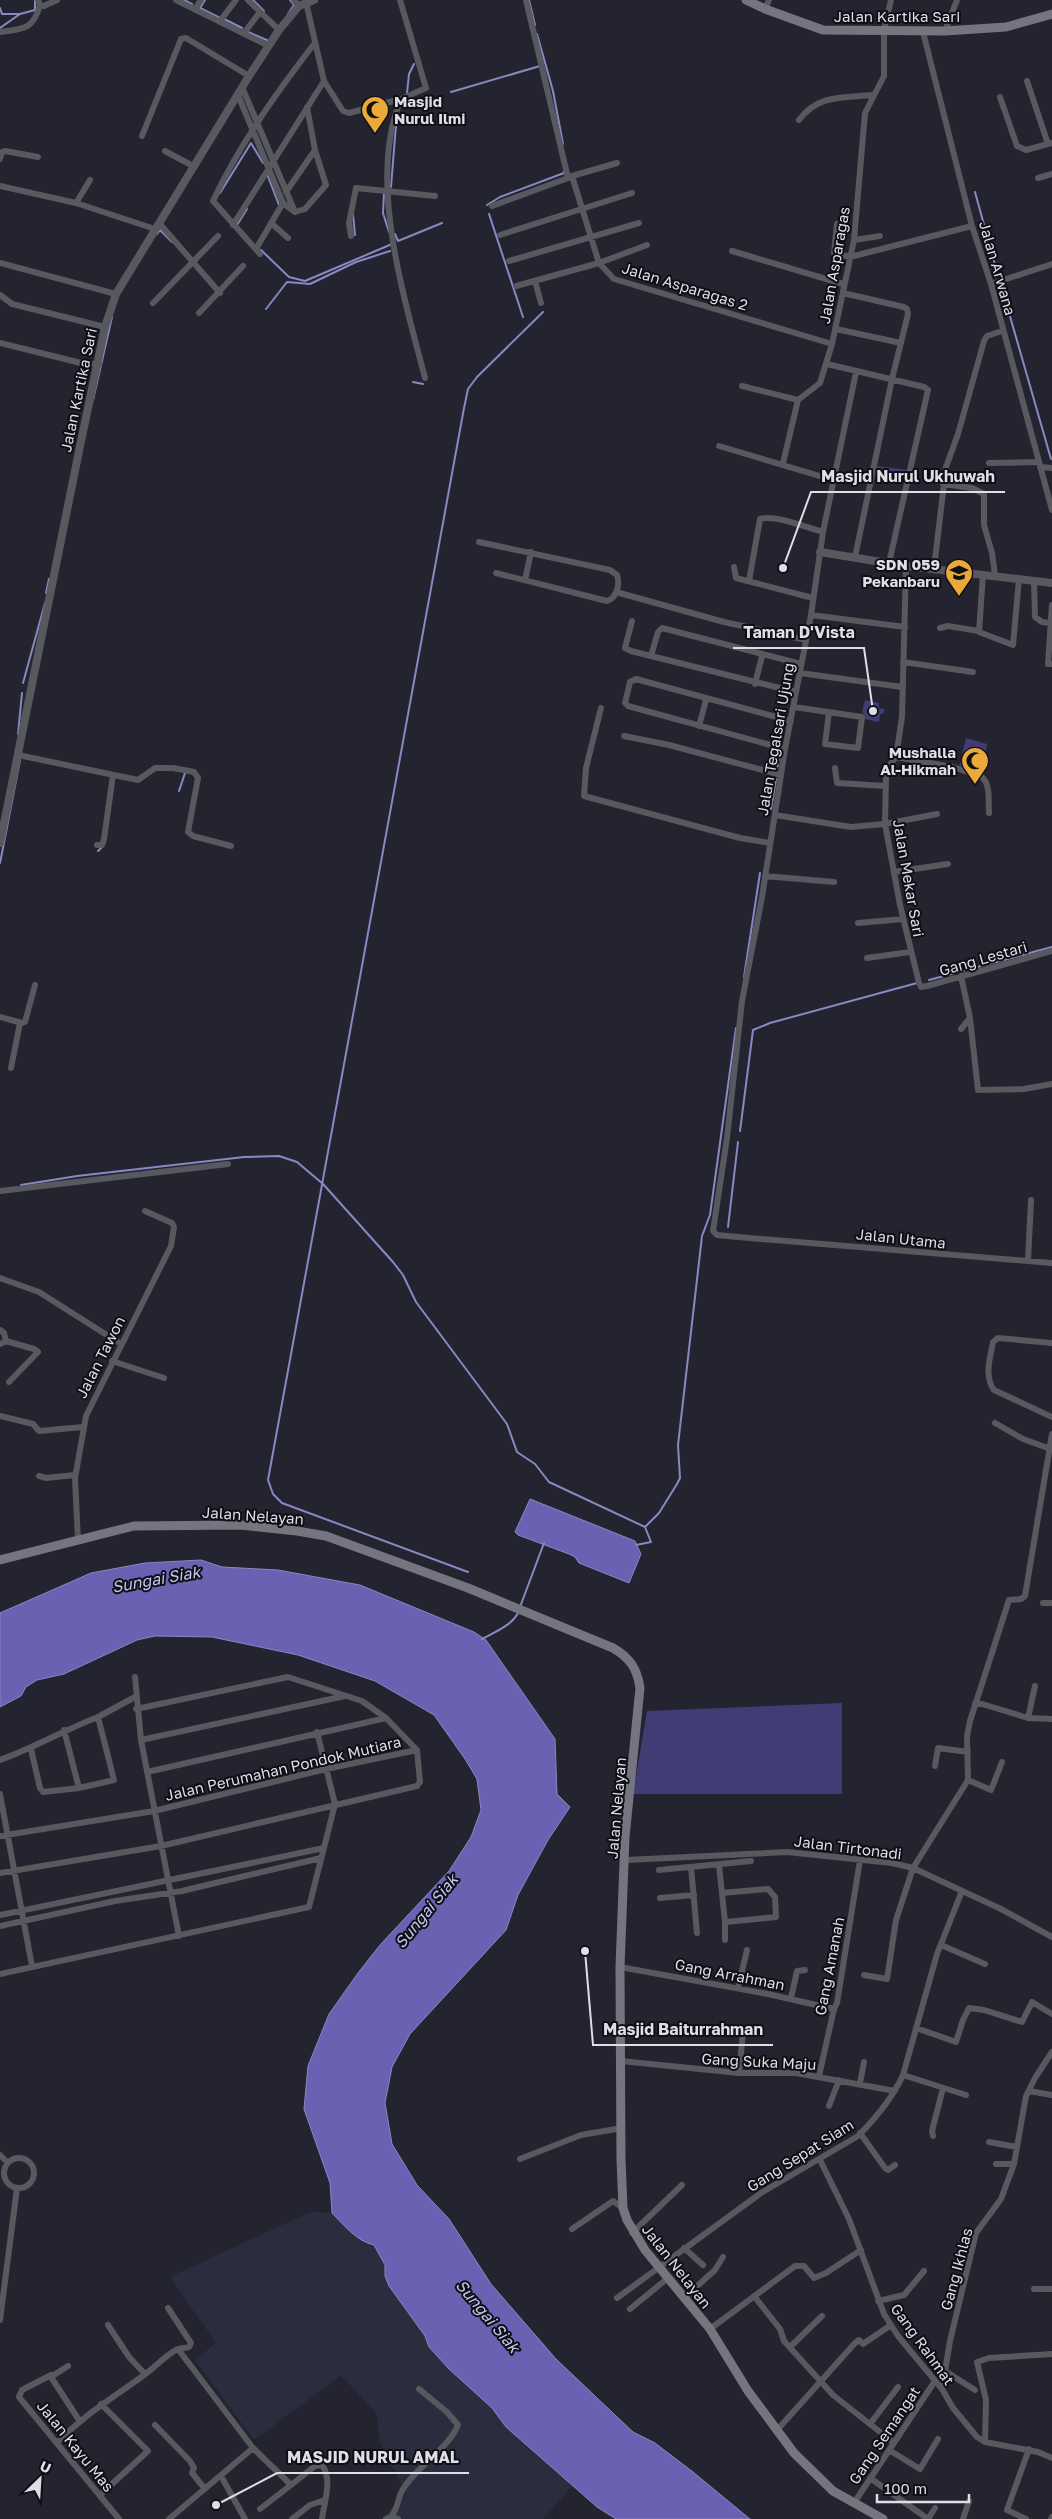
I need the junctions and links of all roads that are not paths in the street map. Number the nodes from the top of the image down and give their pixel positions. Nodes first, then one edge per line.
1 (57, 0) edge
2 (176, 0) edge
3 (201, 0) edge
4 (236, 0) edge
5 (248, 0) edge
6 (400, 0) edge
7 (526, 0) edge
8 (746, 0) edge
9 (769, 0) edge
10 (891, 0) edge
11 (956, 0) edge
12 (39, 2) edge
13 (303, 2) edge
14 (195, 9) junction
15 (765, 9) junction
16 (260, 12) junction
17 (1052, 14) edge
18 (220, 21) junction
19 (279, 30) junction
20 (884, 30) junction
21 (0, 32) edge
22 (923, 32) junction
23 (945, 32) junction
24 (244, 33) junction
25 (314, 44) junction
26 (268, 46) junction
27 (249, 76) junction
28 (324, 81) junction
29 (1027, 81) dead end
30 (242, 87) junction
31 (238, 95) junction
32 (873, 95) junction
33 (1000, 97) dead end
34 (401, 99) junction
35 (307, 107) junction
36 (800, 120) dead end
37 (259, 122) junction
38 (253, 130) junction
39 (142, 136) dead end
40 (1050, 144) edge
41 (315, 150) junction
42 (165, 151) dead end
43 (38, 157) dead end
44 (0, 159) edge
45 (274, 159) junction
46 (617, 163) dead end
47 (193, 166) junction
48 (269, 167) junction
49 (1052, 174) edge
50 (570, 177) junction
51 (1038, 178) dead end
52 (90, 180) dead end
53 (0, 186) edge
54 (287, 192) junction
55 (387, 192) junction
56 (632, 193) dead end
57 (279, 195) junction
58 (435, 196) dead end
59 (76, 203) junction
60 (283, 203) junction
61 (492, 206) dead end
62 (583, 209) junction
63 (295, 212) junction
64 (271, 223) junction
65 (639, 223) dead end
66 (837, 224) dead end
67 (234, 225) junction
68 (157, 226) junction
69 (972, 226) junction
70 (500, 235) dead end
71 (218, 236) dead end
72 (351, 236) dead end
73 (880, 236) dead end
74 (288, 238) dead end
75 (591, 238) junction
76 (854, 240) junction
77 (647, 245) dead end
78 (732, 251) dead end
79 (850, 257) junction
80 (508, 261) dead end
81 (191, 262) junction
82 (0, 263) edge
83 (599, 264) junction
84 (1052, 264) edge
85 (243, 266) dead end
86 (535, 281) junction
87 (843, 284) junction
88 (991, 284) junction
89 (516, 286) dead end
90 (220, 293) junction
91 (116, 294) junction
92 (846, 294) junction
93 (0, 295) edge
94 (153, 302) dead end
95 (541, 303) dead end
96 (199, 313) dead end
97 (106, 327) junction
98 (838, 330) junction
99 (1002, 331) junction
100 (0, 343) edge
101 (901, 343) junction
102 (832, 344) junction
103 (99, 364) junction
104 (829, 365) junction
105 (856, 372) junction
106 (425, 378) dead end
107 (892, 379) junction
108 (742, 386) dead end
109 (798, 400) junction
110 (719, 446) dead end
111 (783, 463) junction
112 (989, 463) dead end
113 (1039, 465) junction
114 (1052, 468) edge
115 (833, 480) junction
116 (943, 484) junction
117 (1052, 510) edge
118 (823, 532) junction
119 (479, 542) dead end
120 (530, 552) junction
121 (820, 552) junction
122 (856, 557) junction
123 (889, 563) junction
124 (906, 566) junction
125 (734, 567) dead end
126 (934, 568) junction
127 (496, 573) dead end
128 (983, 574) junction
129 (994, 576) junction
130 (1019, 579) junction
131 (525, 580) junction
132 (749, 581) junction
133 (1034, 581) junction
134 (1052, 584) edge
135 (616, 592) junction
136 (813, 598) junction
137 (1052, 605) edge
138 (811, 614) junction
139 (632, 621) dead end
140 (1049, 623) junction
141 (905, 627) junction
142 (940, 628) dead end
143 (979, 631) junction
144 (806, 640) junction
145 (651, 656) junction
146 (762, 656) junction
147 (903, 662) junction
148 (801, 664) junction
149 (1052, 664) edge
150 (973, 672) dead end
151 (800, 674) junction
152 (754, 684) junction
153 (902, 687) junction
154 (796, 692) junction
155 (706, 700) junction
156 (794, 706) junction
157 (601, 708) dead end
158 (829, 712) junction
159 (791, 721) junction
160 (699, 726) junction
161 (624, 736) dead end
162 (785, 749) junction
163 (18, 755) junction
164 (896, 756) junction
165 (836, 768) dead end
166 (113, 775) junction
167 (781, 775) junction
168 (886, 786) junction
169 (989, 813) dead end
170 (937, 814) dead end
171 (775, 815) junction
172 (885, 824) junction
173 (0, 843) edge
174 (770, 843) junction
175 (97, 845) dead end
176 (232, 846) dead end
177 (948, 864) dead end
178 (894, 872) junction
179 (765, 876) junction
180 (834, 882) dead end
181 (903, 920) junction
182 (858, 923) dead end
183 (1052, 951) edge
184 (910, 952) junction
185 (867, 958) dead end
186 (961, 976) junction
187 (35, 985) dead end
188 (921, 988) joint
189 (0, 1017) edge
190 (970, 1018) junction
191 (20, 1023) junction
192 (960, 1029) dead end
193 (11, 1068) dead end
194 (1052, 1084) edge
195 (228, 1164) dead end
196 (0, 1191) edge
197 (1031, 1200) dead end
198 (145, 1211) dead end
199 (1028, 1261) junction
200 (1052, 1262) edge
201 (0, 1278) edge
202 (0, 1330) edge
203 (3, 1342) edge
204 (1052, 1343) edge
205 (121, 1344) junction
206 (112, 1361) junction
207 (164, 1378) dead end
208 (9, 1382) dead end
209 (0, 1416) edge
210 (1052, 1417) edge
211 (994, 1423) dead end
212 (83, 1427) junction
213 (1052, 1434) edge
214 (1048, 1448) junction
215 (1049, 1464) edge
216 (75, 1475) junction
217 (39, 1476) dead end
218 (78, 1540) junction
219 (0, 1560) edge
220 (1043, 1603) dead end
221 (1052, 1603) edge
222 (135, 1677) dead end
223 (1035, 1686) dead end
224 (346, 1695) junction
225 (135, 1697) junction
226 (975, 1704) junction
227 (136, 1709) junction
228 (98, 1716) junction
229 (386, 1718) junction
230 (1028, 1718) junction
231 (1052, 1719) edge
232 (64, 1730) junction
233 (317, 1732) junction
234 (141, 1740) junction
235 (32, 1749) junction
236 (416, 1750) junction
237 (968, 1752) junction
238 (0, 1760) edge
239 (1002, 1762) dead end
240 (936, 1766) dead end
241 (326, 1769) junction
242 (146, 1772) junction
243 (968, 1780) junction
244 (79, 1788) junction
245 (0, 1794) edge
246 (335, 1804) junction
247 (154, 1810) junction
248 (4, 1835) edge
249 (161, 1846) junction
250 (324, 1848) junction
251 (711, 1854) junction
252 (701, 1855) junction
253 (321, 1858) junction
254 (626, 1860) junction
255 (860, 1860) junction
256 (751, 1861) dead end
257 (716, 1865) junction
258 (701, 1867) junction
259 (691, 1868) junction
260 (913, 1868) junction
261 (14, 1870) junction
262 (659, 1870) dead end
263 (0, 1873) edge
264 (167, 1882) junction
265 (962, 1891) junction
266 (170, 1893) junction
267 (722, 1893) junction
268 (694, 1895) junction
269 (660, 1898) dead end
270 (21, 1910) junction
271 (0, 1915) edge
272 (23, 1920) junction
273 (726, 1922) junction
274 (0, 1926) edge
275 (697, 1933) dead end
276 (179, 1936) junction
277 (1052, 1937) edge
278 (725, 1940) dead end
279 (941, 1945) junction
280 (746, 1950) dead end
281 (985, 1964) dead end
282 (32, 1966) junction
283 (620, 1967) junction
284 (805, 1970) dead end
285 (0, 1974) edge
286 (864, 1974) dead end
287 (738, 1988) junction
288 (791, 1998) junction
289 (834, 2009) junction
290 (1052, 2014) edge
291 (916, 2028) junction
292 (743, 2032) dead end
293 (1052, 2052) edge
294 (621, 2061) junction
295 (864, 2062) dead end
296 (740, 2073) junction
297 (902, 2075) junction
298 (819, 2076) junction
299 (839, 2080) junction
300 (860, 2084) junction
301 (943, 2088) junction
302 (896, 2091) junction
303 (1028, 2091) junction
304 (966, 2095) dead end
305 (1052, 2095) edge
306 (829, 2106) dead end
307 (622, 2128) junction
308 (860, 2133) junction
309 (933, 2136) dead end
310 (989, 2142) dead end
311 (1017, 2147) junction
312 (0, 2155) edge
313 (520, 2159) dead end
314 (820, 2160) junction
315 (8, 2163) junction
316 (996, 2164) dead end
317 (1014, 2164) junction
318 (895, 2165) dead end
319 (682, 2185) dead end
320 (17, 2188) junction
321 (623, 2208) junction
322 (572, 2229) dead end
323 (632, 2233) junction
324 (684, 2248) junction
325 (861, 2250) junction
326 (724, 2257) dead end
327 (703, 2265) dead end
328 (660, 2268) junction
329 (924, 2271) dead end
330 (668, 2278) junction
331 (1034, 2289) dead end
332 (1052, 2289) edge
333 (2, 2290) edge
334 (754, 2296) junction
335 (617, 2298) dead end
336 (684, 2298) junction
337 (878, 2301) junction
338 (168, 2308) dead end
339 (630, 2309) dead end
340 (822, 2316) dead end
341 (0, 2320) edge
342 (108, 2325) dead end
343 (891, 2325) junction
344 (710, 2329) junction
345 (790, 2347) junction
346 (178, 2349) junction
347 (1052, 2354) edge
348 (68, 2366) dead end
349 (945, 2370) junction
350 (145, 2374) junction
351 (51, 2375) junction
352 (821, 2381) junction
353 (935, 2381) junction
354 (898, 2387) dead end
355 (418, 2389) dead end
356 (942, 2389) junction
357 (975, 2390) dead end
358 (101, 2404) junction
359 (79, 2420) junction
360 (870, 2424) junction
361 (155, 2425) dead end
362 (778, 2429) junction
363 (938, 2439) dead end
364 (58, 2442) junction
365 (985, 2442) junction
366 (894, 2443) junction
367 (253, 2448) junction
368 (1029, 2449) junction
369 (889, 2450) junction
370 (1052, 2458) edge
371 (221, 2476) junction
372 (870, 2478) junction
373 (291, 2485) junction
374 (205, 2490) junction
375 (100, 2495) junction
376 (325, 2500) junction
377 (970, 2501) dead end
378 (854, 2503) junction
379 (935, 2508) dead end
380 (260, 2509) dead end
381 (392, 2518) edge
382 (119, 2519) edge
383 (169, 2519) edge
384 (245, 2519) edge
385 (292, 2519) edge
386 (322, 2519) edge
387 (883, 2519) edge
388 (963, 2519) edge
389 (1026, 2519) edge

1 - 12 street
2 - 14 street
3 - 14 street
4 - 18 street
5 - 16 street
6 - 34 street
7 - 50 street, Jalan Asparagas 2
8 - 15 main road, Jalan Kartika Sari
9 - 15 street
10 - 20 street, Jalan Asparagas
11 - 23 street
12 - 21 street
13 - 19 street, Jalan Kartika Sari
13 - 25 street
14 - 18 street
15 - 20 main road, Jalan Kartika Sari
16 - 19 street
16 - 24 street
17 - 23 main road, Jalan Kartika Sari
18 - 24 street
19 - 26 street, Jalan Kartika Sari
20 - 22 main road, Jalan Kartika Sari
20 - 32 street, Jalan Asparagas
22 - 23 main road, Jalan Kartika Sari
22 - 69 street, Jalan Arwana
24 - 26 street
25 - 28 street
25 - 37 street
26 - 27 street, Jalan Kartika Sari
27 - 30 street, Jalan Kartika Sari
27 - 39 street
28 - 34 street
28 - 35 street
29 - 40 street
30 - 31 street, Jalan Kartika Sari
30 - 37 street
31 - 38 street
31 - 47 street, Jalan Kartika Sari
32 - 36 street
32 - 76 street, Jalan Asparagas
33 - 40 street
34 - 55 street
35 - 41 street
35 - 45 street
37 - 38 street
37 - 45 street
38 - 48 street
38 - 67 street
41 - 54 street
41 - 63 street
42 - 47 street
43 - 44 street
45 - 48 street
45 - 54 street
46 - 50 street
47 - 68 street, Jalan Kartika Sari
48 - 57 street
48 - 67 street
49 - 51 street
50 - 61 street
50 - 62 street, Jalan Asparagas 2
52 - 59 street
53 - 59 street
54 - 57 street
54 - 63 street
55 - 58 street
55 - 72 street
55 - 106 street
56 - 62 street
57 - 60 street
59 - 68 street
60 - 63 street
60 - 64 street
62 - 70 street
62 - 75 street, Jalan Asparagas 2
64 - 67 street
64 - 74 street
65 - 75 street
66 - 79 street
68 - 81 street
68 - 91 street, Jalan Kartika Sari
69 - 79 street
69 - 88 street, Jalan Arwana
71 - 81 street
73 - 76 street
75 - 80 street
75 - 83 street, Jalan Asparagas 2
76 - 79 street, Jalan Asparagas
77 - 83 street
78 - 87 street
79 - 87 street, Jalan Asparagas
81 - 90 street
81 - 94 street
82 - 91 street
83 - 86 street
83 - 102 street, Jalan Asparagas 2
84 - 88 street
85 - 90 street
86 - 89 street
86 - 95 street
87 - 92 street, Jalan Asparagas
88 - 99 street, Jalan Arwana
90 - 96 street
91 - 97 street, Jalan Kartika Sari
92 - 98 street, Jalan Asparagas
92 - 101 street, Jalan Asparagas
93 - 97 street
97 - 103 street, Jalan Kartika Sari
98 - 101 street, Jalan Asparagas
98 - 102 street, Jalan Asparagas
99 - 113 street, Jalan Arwana
99 - 116 street
100 - 103 street
101 - 107 street, Jalan Asparagas
102 - 104 street, Jalan Asparagas
103 - 163 street, Jalan Kartika Sari
104 - 105 street
104 - 109 street, Jalan Asparagas
105 - 107 street
105 - 115 street, Jalan Tegalsari Ujung
107 - 122 street, Jalan Asparagas
107 - 123 street
108 - 109 street
109 - 111 street
110 - 111 street
111 - 115 street
112 - 113 street
113 - 114 street
113 - 117 street, Jalan Arwana
115 - 118 street, Jalan Tegalsari Ujung
116 - 126 street
116 - 129 street
118 - 121 street, Jalan Tegalsari Ujung
118 - 132 street
119 - 120 street
120 - 131 street
120 - 135 street
121 - 122 street
121 - 136 street, Jalan Tegalsari Ujung
122 - 123 street
123 - 124 street
124 - 126 street
124 - 141 street, Jalan Mekar Sari
125 - 132 street
126 - 128 street
127 - 131 street
128 - 129 street
128 - 143 street
129 - 130 street
130 - 133 street
130 - 143 street
131 - 135 street
132 - 136 street
133 - 134 street
133 - 140 street
135 - 144 street
136 - 138 street, Jalan Tegalsari Ujung
137 - 140 street
138 - 141 street
138 - 144 street, Jalan Tegalsari Ujung
139 - 145 street
140 - 149 street
141 - 147 street, Jalan Mekar Sari
142 - 143 street
144 - 148 street, Jalan Tegalsari Ujung
145 - 146 street
145 - 152 street
146 - 148 street
146 - 152 street
147 - 150 street
147 - 153 street, Jalan Mekar Sari
148 - 151 street, Jalan Tegalsari Ujung
151 - 153 street
151 - 154 street, Jalan Tegalsari Ujung
152 - 154 street
153 - 164 street, Jalan Mekar Sari
154 - 156 street, Jalan Tegalsari Ujung
155 - 159 street
155 - 160 street
155 - 160 street
156 - 158 street
156 - 159 street, Jalan Tegalsari Ujung
157 - 174 street
158 - 158 street
159 - 162 street, Jalan Tegalsari Ujung
160 - 162 street
161 - 167 street
162 - 167 street, Jalan Tegalsari Ujung
163 - 166 street
163 - 173 street, Jalan Kartika Sari
164 - 168 street, Jalan Mekar Sari
164 - 169 street
165 - 168 street
166 - 175 street
166 - 176 street
167 - 171 street, Jalan Tegalsari Ujung
168 - 172 street, Jalan Mekar Sari
170 - 172 street
171 - 172 street
171 - 174 street, Jalan Tegalsari Ujung
172 - 178 street, Jalan Mekar Sari
174 - 179 street, Jalan Tegalsari Ujung
177 - 178 street
178 - 181 street, Jalan Mekar Sari
179 - 180 street
179 - 199 street, Jalan Utama
181 - 182 street
181 - 184 street, Jalan Mekar Sari
183 - 186 street, Gang Lestari
184 - 185 street
184 - 188 street, Jalan Mekar Sari
186 - 188 street, Gang Lestari
186 - 190 street
187 - 191 street
189 - 191 street
190 - 192 street
190 - 194 street
191 - 193 street
195 - 196 street
197 - 199 street
198 - 205 street, Jalan Tawon
199 - 200 street, Jalan Utama
201 - 205 street
202 - 203 street
203 - 208 street
204 - 210 street
205 - 206 street, Jalan Tawon
206 - 207 street
206 - 212 street, Jalan Tawon
209 - 212 street
211 - 214 street
212 - 216 street, Jalan Tawon
213 - 214 street
214 - 215 street
215 - 226 street
216 - 217 street
216 - 218 street, Jalan Tawon
218 - 219 main road, Jalan Nelayan
218 - 254 main road, Jalan Nelayan
220 - 221 street
222 - 225 street
223 - 230 street
224 - 227 street
224 - 229 street
224 - 234 street
225 - 227 street
225 - 228 street
226 - 230 street
226 - 237 street
227 - 234 street
228 - 232 street
228 - 244 street
229 - 233 street, Jalan Perumahan Pondok Mutiara
229 - 236 street
230 - 231 street
232 - 235 street
232 - 244 street
233 - 241 street
233 - 242 street, Jalan Perumahan Pondok Mutiara
234 - 242 street
235 - 238 street
235 - 244 street
236 - 241 street, Jalan Perumahan Pondok Mutiara
236 - 246 street
237 - 240 street
237 - 243 street
239 - 243 street
241 - 246 street
241 - 247 street, Jalan Perumahan Pondok Mutiara
242 - 247 street
243 - 260 street
245 - 248 street
246 - 249 street
246 - 250 street
247 - 248 street, Jalan Perumahan Pondok Mutiara
247 - 249 street
248 - 261 street
249 - 261 street
249 - 264 street
250 - 253 street
250 - 264 street
251 - 252 street, Jalan Tirtonadi
251 - 255 street, Jalan Tirtonadi
251 - 257 street
252 - 254 street, Jalan Tirtonadi
252 - 258 street
253 - 266 street
253 - 276 street
254 - 283 main road, Jalan Nelayan
255 - 260 street, Jalan Tirtonadi
255 - 289 street, Gang Amanah
256 - 257 street
257 - 258 street
257 - 267 street
258 - 259 street
259 - 262 street
259 - 268 street
260 - 265 street, Jalan Tirtonadi
260 - 286 street
261 - 263 street
261 - 270 street
264 - 266 street
264 - 270 street
265 - 277 street, Jalan Tirtonadi
265 - 279 street, Gang Sepat Siam
266 - 272 street
266 - 276 street
267 - 273 street
267 - 273 street
268 - 269 street
268 - 275 street
270 - 271 street
270 - 272 street
272 - 274 street
272 - 282 street
273 - 278 street
276 - 282 street
279 - 281 street
279 - 291 street, Gang Sepat Siam
280 - 287 street
282 - 285 street
283 - 287 street, Gang Arrahman
283 - 294 main road, Jalan Nelayan
284 - 288 street
287 - 288 street, Gang Arrahman
288 - 289 street, Gang Arrahman
289 - 298 street, Gang Amanah
290 - 291 street
291 - 297 street, Gang Sepat Siam
292 - 296 street
293 - 303 street, Gang Ikhlas
294 - 296 street, Gang Suka Maju
294 - 307 main road, Jalan Nelayan
295 - 300 street
296 - 298 street, Gang Suka Maju
297 - 301 street
297 - 302 street, Gang Sepat Siam
298 - 299 street, Gang Suka Maju
299 - 300 street, Gang Suka Maju
299 - 306 street
300 - 302 street, Gang Suka Maju
301 - 304 street
301 - 309 street
302 - 308 street, Gang Sepat Siam
303 - 305 street
303 - 311 street, Gang Ikhlas
307 - 313 street
307 - 321 main road, Jalan Nelayan
308 - 314 street, Gang Sepat Siam
308 - 318 street
310 - 311 street
311 - 317 street, Gang Ikhlas
312 - 315 street
314 - 324 street, Gang Sepat Siam
314 - 325 street, Gang Rahmat
315 - 320 street
315 - 320 street
316 - 317 street
317 - 349 street, Gang Ikhlas
319 - 323 street
320 - 333 street
321 - 322 street
321 - 323 main road, Jalan Nelayan
323 - 328 main road, Jalan Nelayan
324 - 327 street
324 - 328 street, Gang Sepat Siam
325 - 334 street
325 - 337 street, Gang Rahmat
326 - 336 street
328 - 330 main road, Jalan Nelayan
328 - 335 street, Gang Sepat Siam
329 - 337 street
330 - 336 main road, Jalan Nelayan
330 - 339 street
331 - 332 street
333 - 341 street
334 - 344 street
334 - 345 street
336 - 344 main road, Jalan Nelayan
337 - 343 street, Gang Rahmat
338 - 346 street
340 - 345 street
342 - 350 street
343 - 352 street
343 - 353 street, Gang Rahmat
344 - 362 main road, Jalan Nelayan
345 - 352 street
346 - 350 street
346 - 367 street
347 - 365 street
348 - 351 street
349 - 356 street, Gang Ikhlas
349 - 357 street
350 - 358 street
351 - 359 street
351 - 364 street, Jalan Kayu Mas
352 - 360 street
352 - 362 street
353 - 356 street, Gang Rahmat
353 - 366 street, Gang Semangat
354 - 360 street
355 - 381 street
356 - 365 street, Gang Rahmat
358 - 359 street
358 - 375 street
359 - 364 street
360 - 366 street
361 - 374 street
362 - 378 main road, Jalan Nelayan
363 - 369 street
364 - 375 street, Jalan Kayu Mas
365 - 368 street
366 - 369 street, Gang Semangat
367 - 371 street
367 - 373 street
368 - 370 street
368 - 389 street
369 - 372 street, Gang Semangat
371 - 374 street
371 - 384 street
372 - 378 street, Gang Semangat
372 - 379 street
373 - 376 street
373 - 380 street
374 - 383 street
375 - 382 street, Jalan Kayu Mas
376 - 385 street
376 - 386 street
377 - 388 street
378 - 387 main road, Jalan Nelayan

